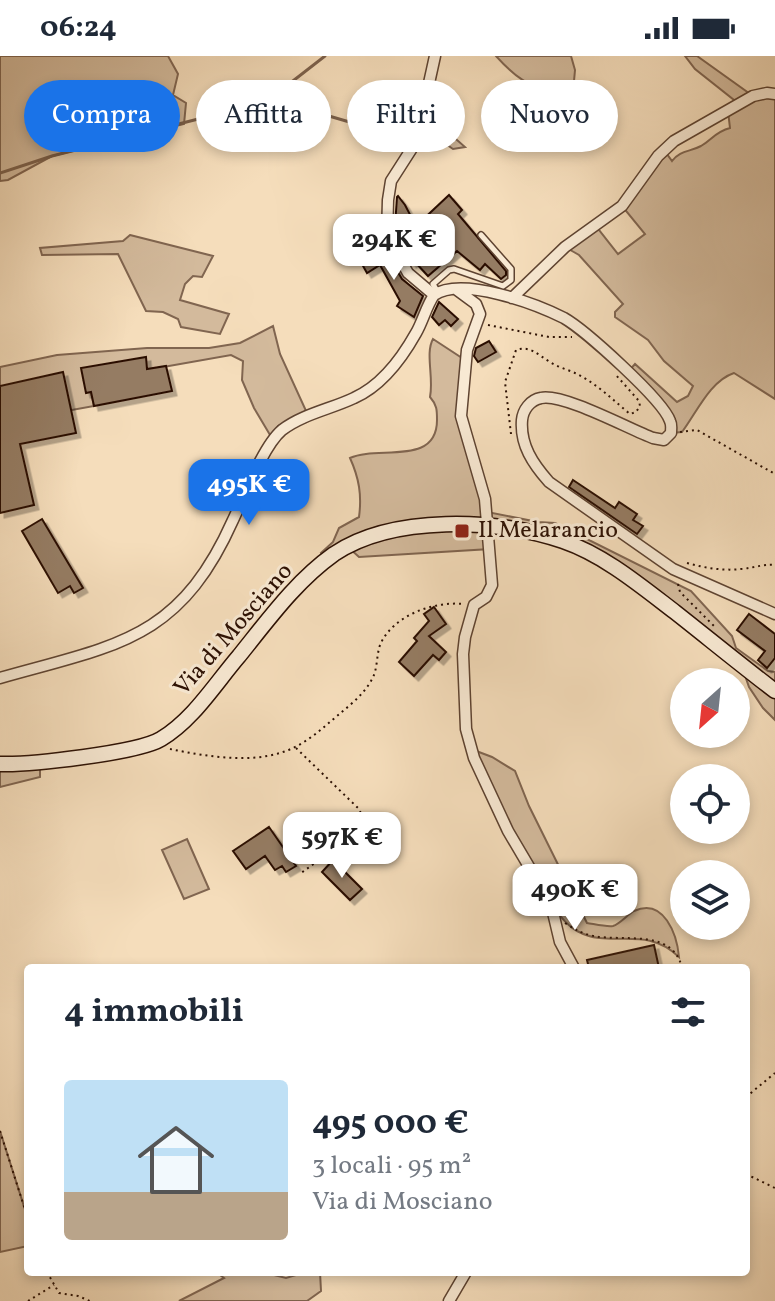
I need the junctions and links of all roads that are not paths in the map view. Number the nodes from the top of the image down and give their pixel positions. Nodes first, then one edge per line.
1 (435, 56) edge
2 (775, 94) edge
3 (481, 235) dead end
4 (455, 289) junction
5 (436, 294) junction
6 (512, 298) junction
7 (488, 526) junction
8 (775, 614) edge
9 (0, 678) edge
10 (775, 691) edge
11 (0, 764) edge
12 (572, 964) edge
13 (464, 1276) edge
14 (449, 1301) edge

1 - 5 street
2 - 6 street
3 - 5 lane
4 - 5 street
4 - 6 street
4 - 7 street
5 - 9 street
6 - 8 street
7 - 10 main road, Via di Mosciano
7 - 11 main road, Via di Mosciano
7 - 12 street
13 - 14 street

